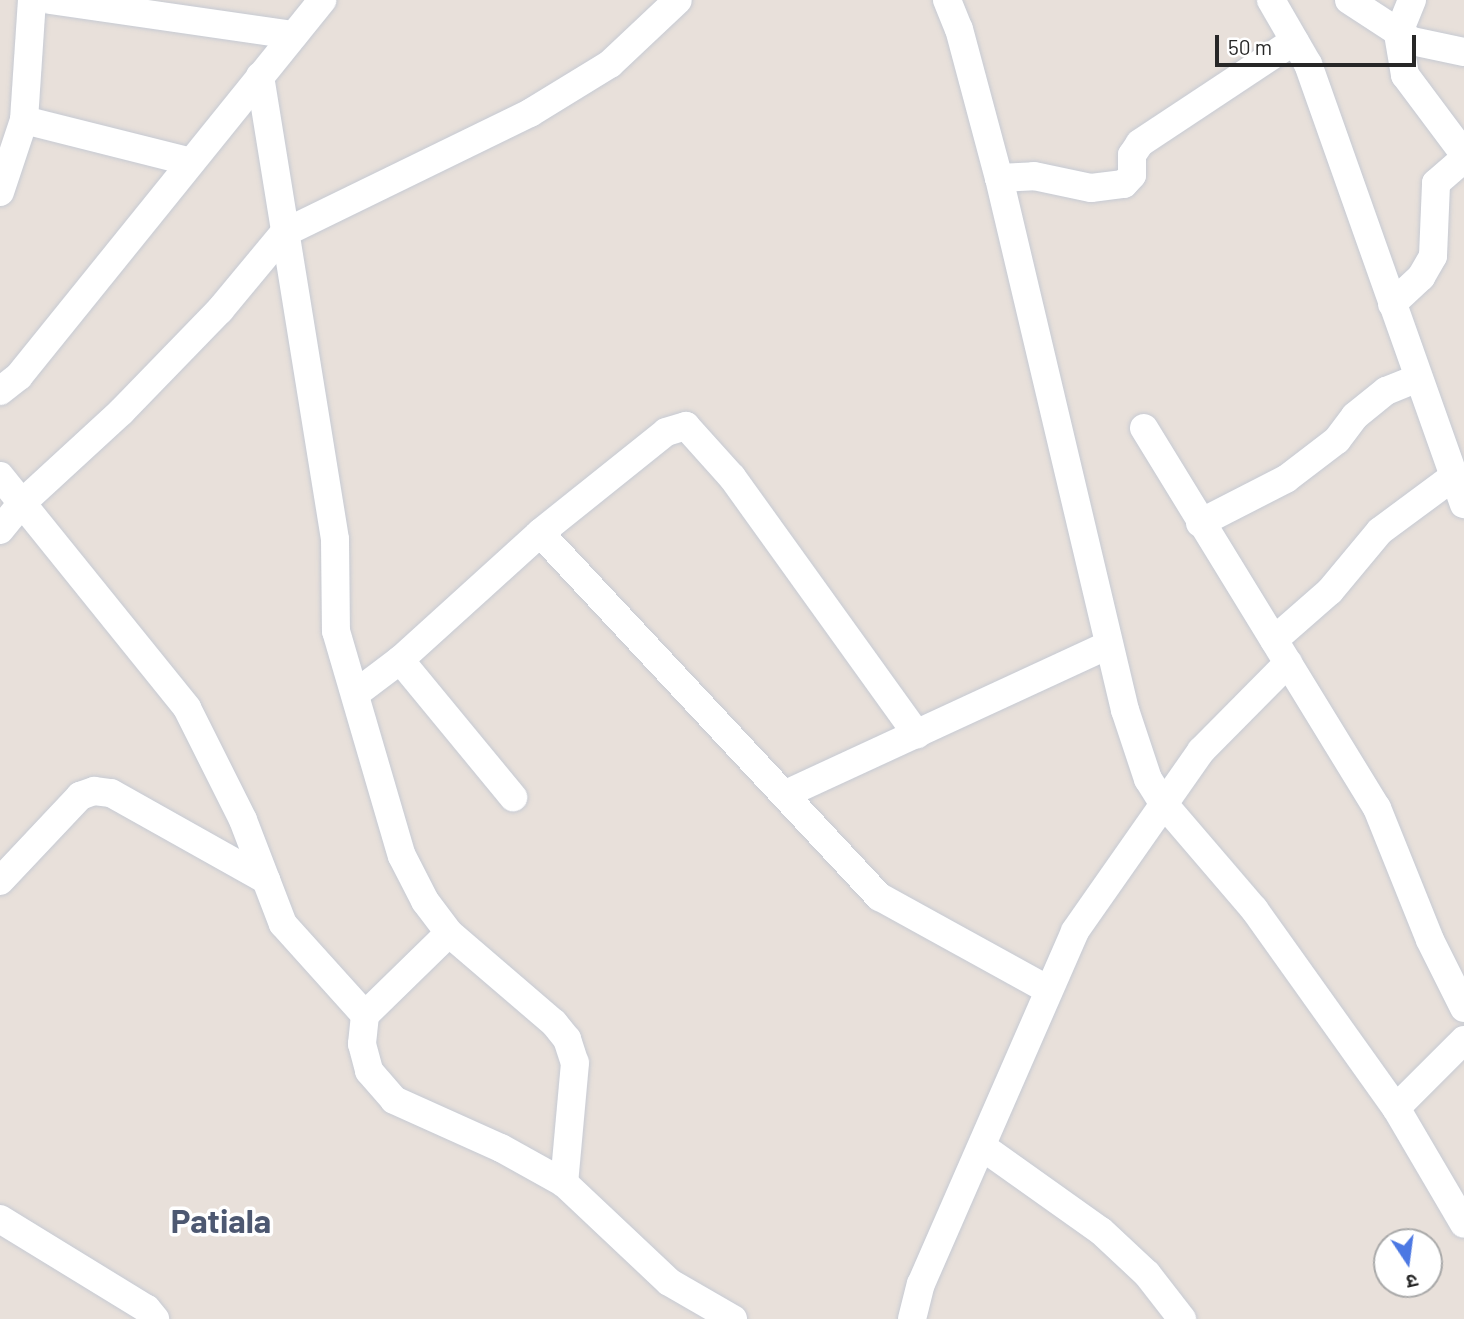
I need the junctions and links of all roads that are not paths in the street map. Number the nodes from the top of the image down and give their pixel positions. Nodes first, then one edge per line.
1 (32, 0) edge
2 (50, 0) edge
3 (322, 0) edge
4 (678, 0) edge
5 (947, 0) edge
6 (1271, 0) edge
7 (1349, 0) edge
8 (1412, 0) edge
9 (1398, 34) junction
10 (294, 35) junction
11 (1294, 40) junction
12 (1464, 52) edge
13 (260, 76) junction
14 (24, 120) junction
15 (1464, 154) edge
16 (1464, 159) edge
17 (191, 162) junction
18 (999, 178) junction
19 (0, 192) edge
20 (284, 233) junction
21 (1392, 304) junction
22 (1418, 378) junction
23 (0, 391) edge
24 (1144, 429) dead end
25 (1454, 461) edge
26 (0, 476) edge
27 (21, 504) junction
28 (1464, 504) edge
29 (1200, 523) junction
30 (0, 530) edge
31 (540, 533) junction
32 (1109, 645) junction
33 (1281, 652) junction
34 (400, 660) junction
35 (355, 694) junction
36 (918, 734) junction
37 (788, 793) junction
38 (513, 797) dead end
39 (1163, 803) junction
40 (266, 880) junction
41 (0, 881) edge
42 (449, 933) junction
43 (1047, 989) junction
44 (1464, 1008) edge
45 (365, 1015) junction
46 (1464, 1040) edge
47 (1396, 1108) junction
48 (984, 1148) junction
49 (564, 1183) junction
50 (0, 1219) edge
51 (1464, 1224) edge
52 (725, 1317) edge
53 (155, 1319) edge
54 (912, 1319) edge
55 (1182, 1319) edge

1 - 14 street
2 - 10 street
3 - 10 street
4 - 20 street
5 - 18 street
6 - 11 street
7 - 9 street
8 - 9 street
9 - 12 street
9 - 15 street
10 - 13 street
11 - 18 street
11 - 21 street
13 - 17 street
13 - 20 street
14 - 17 street
14 - 19 street
16 - 21 street
17 - 23 street
18 - 32 street
20 - 27 street
20 - 35 street
21 - 22 street
22 - 25 street
22 - 29 street
24 - 29 street
25 - 28 street
25 - 33 street
26 - 27 street
27 - 30 street
27 - 40 street
29 - 33 street
31 - 34 street
31 - 36 street
31 - 37 street
32 - 36 street
32 - 39 street
33 - 39 street
33 - 44 street
34 - 35 street
34 - 38 street
35 - 42 street
36 - 37 street
37 - 43 street
39 - 43 street
39 - 47 street
40 - 41 street
40 - 45 street
42 - 45 street
42 - 49 street
43 - 48 street
45 - 49 street
46 - 47 street
47 - 51 street
48 - 54 street
48 - 55 street
49 - 52 street
50 - 53 street

